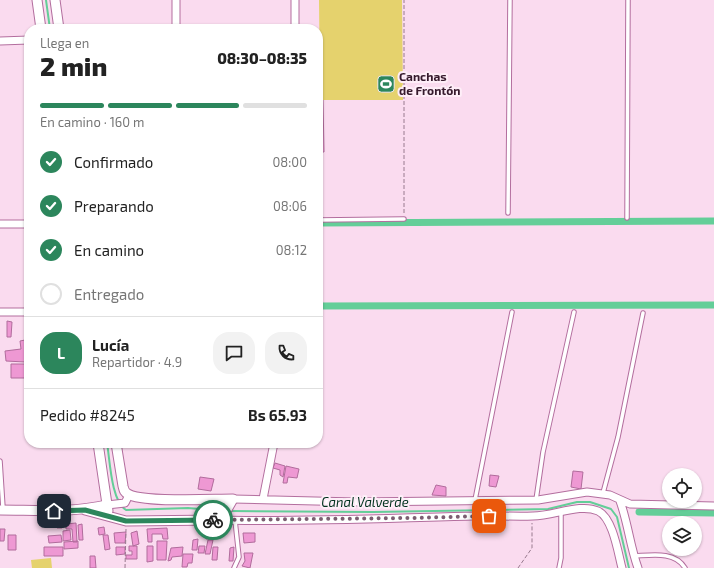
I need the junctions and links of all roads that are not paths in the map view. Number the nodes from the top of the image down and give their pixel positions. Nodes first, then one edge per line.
1 (37, 0) edge
2 (55, 0) edge
3 (176, 0) edge
4 (295, 0) edge
5 (510, 0) edge
6 (628, 0) edge
7 (40, 24) edge
8 (58, 24) edge
9 (176, 24) edge
10 (295, 24) edge
11 (24, 40) edge
12 (0, 41) edge
13 (508, 213) dead end
14 (627, 218) dead end
15 (404, 219) road end
16 (323, 220) edge
17 (0, 224) edge
18 (24, 224) edge
19 (0, 312) edge
20 (24, 312) edge
21 (512, 312) dead end
22 (574, 312) dead end
23 (644, 313) dead end
24 (99, 448) edge
25 (117, 448) edge
26 (273, 448) edge
27 (0, 461) edge
28 (603, 493) junction
29 (127, 499) junction
30 (263, 499) junction
31 (475, 500) junction
32 (536, 500) junction
33 (620, 501) junction
34 (231, 503) junction
35 (111, 505) junction
36 (714, 506) edge
37 (1, 510) edge
38 (85, 510) junction
39 (561, 513) junction
40 (109, 517) junction
41 (222, 517) junction
42 (235, 520) junction
43 (633, 556) junction
44 (234, 568) edge
45 (559, 568) edge
46 (622, 568) edge
47 (638, 568) edge
48 (686, 568) edge

1 - 7 street
2 - 8 street
3 - 9 street
4 - 10 street
5 - 13 lane
6 - 14 lane
11 - 12 street
15 - 16 lane
17 - 18 street
19 - 20 street
21 - 31 lane
22 - 32 lane
23 - 28 lane
24 - 35 street
25 - 29 street
26 - 30 street
27 - 37 lane
28 - 32 street
28 - 33 street
29 - 34 street
29 - 35 street
30 - 31 street
30 - 34 street
31 - 32 street
33 - 36 street
33 - 43 street
34 - 41 street
35 - 38 street
35 - 40 street
37 - 38 street
38 - 40 street
39 - 42 street
39 - 45 lane
39 - 46 street
40 - 41 street
41 - 42 street
42 - 44 lane
43 - 47 street
43 - 48 lane

